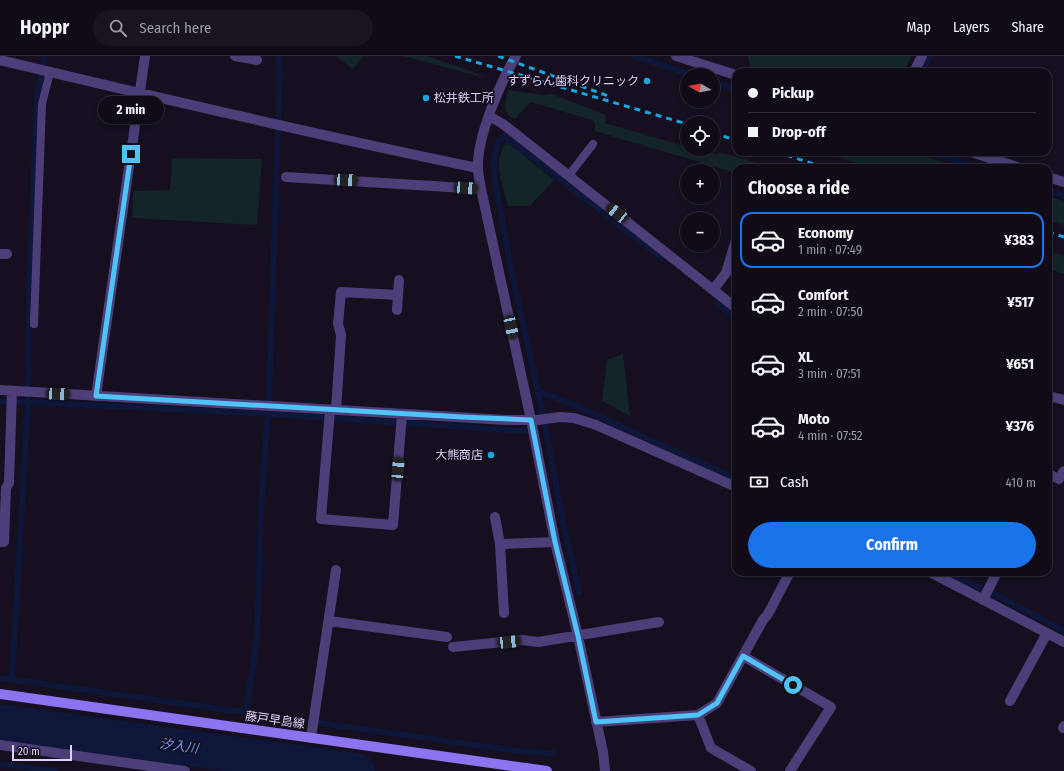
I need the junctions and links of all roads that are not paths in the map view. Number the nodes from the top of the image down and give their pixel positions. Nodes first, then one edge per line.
1 (145, 56) edge
2 (235, 56) edge
3 (516, 56) edge
4 (676, 56) edge
5 (922, 56) edge
6 (0, 60) edge
7 (257, 60) dead end
8 (916, 68) edge
9 (45, 71) junction
10 (732, 75) edge
11 (140, 94) junction
12 (489, 116) junction
13 (593, 144) dead end
14 (983, 156) edge
15 (1008, 164) edge
16 (478, 168) junction
17 (569, 175) junction
18 (286, 177) dead end
19 (1052, 178) edge
20 (1064, 182) edge
21 (481, 189) junction
22 (732, 253) edge
23 (399, 280) dead end
24 (713, 290) junction
25 (398, 295) junction
26 (732, 305) edge
27 (397, 310) dead end
28 (34, 324) dead end
29 (0, 390) edge
30 (96, 396) junction
31 (1052, 397) edge
32 (11, 399) junction
33 (1064, 400) edge
34 (331, 414) junction
35 (402, 420) junction
36 (534, 420) junction
37 (1064, 471) edge
38 (1052, 476) edge
39 (732, 485) edge
40 (495, 517) dead end
41 (0, 542) edge
42 (555, 542) junction
43 (500, 544) junction
44 (336, 570) dead end
45 (788, 576) edge
46 (941, 576) edge
47 (995, 576) edge
48 (986, 593) junction
49 (504, 613) dead end
50 (329, 622) junction
51 (659, 622) dead end
52 (1047, 633) junction
53 (578, 636) junction
54 (447, 637) dead end
55 (1064, 642) edge
56 (453, 647) dead end
57 (743, 656) junction
58 (0, 694) edge
59 (1010, 702) dead end
60 (698, 715) junction
61 (596, 722) junction
62 (312, 734) junction
63 (0, 745) edge
64 (185, 771) edge
65 (547, 771) edge
66 (605, 771) edge
67 (751, 771) edge
68 (790, 771) edge

1 - 11 street
2 - 7 street
3 - 12 street
4 - 10 street
5 - 8 street
6 - 9 street
9 - 11 street
9 - 28 lane
11 - 16 street
11 - 30 street
12 - 16 street
12 - 17 street
13 - 17 lane
14 - 15 street
16 - 21 street
17 - 24 street
18 - 21 street
19 - 20 street
21 - 36 street
22 - 24 street
23 - 25 street
24 - 26 street
25 - 27 street
25 - 34 street
29 - 32 street
30 - 32 street
30 - 34 street
31 - 33 street
32 - 41 street
34 - 35 street
34 - 35 street
35 - 36 street
36 - 39 street
36 - 42 street
37 - 38 street
40 - 43 street
42 - 43 street
42 - 53 street
43 - 49 street
44 - 50 street
45 - 57 street
46 - 48 street
47 - 48 street
48 - 52 street
50 - 54 street
50 - 62 street
51 - 53 street
52 - 55 street
52 - 59 street
53 - 56 street
53 - 61 street
57 - 60 street
57 - 68 street
58 - 62 main road, 藤戸早島線
60 - 61 street
60 - 67 street
61 - 66 street
62 - 65 main road, 藤戸早島線
63 - 64 street

